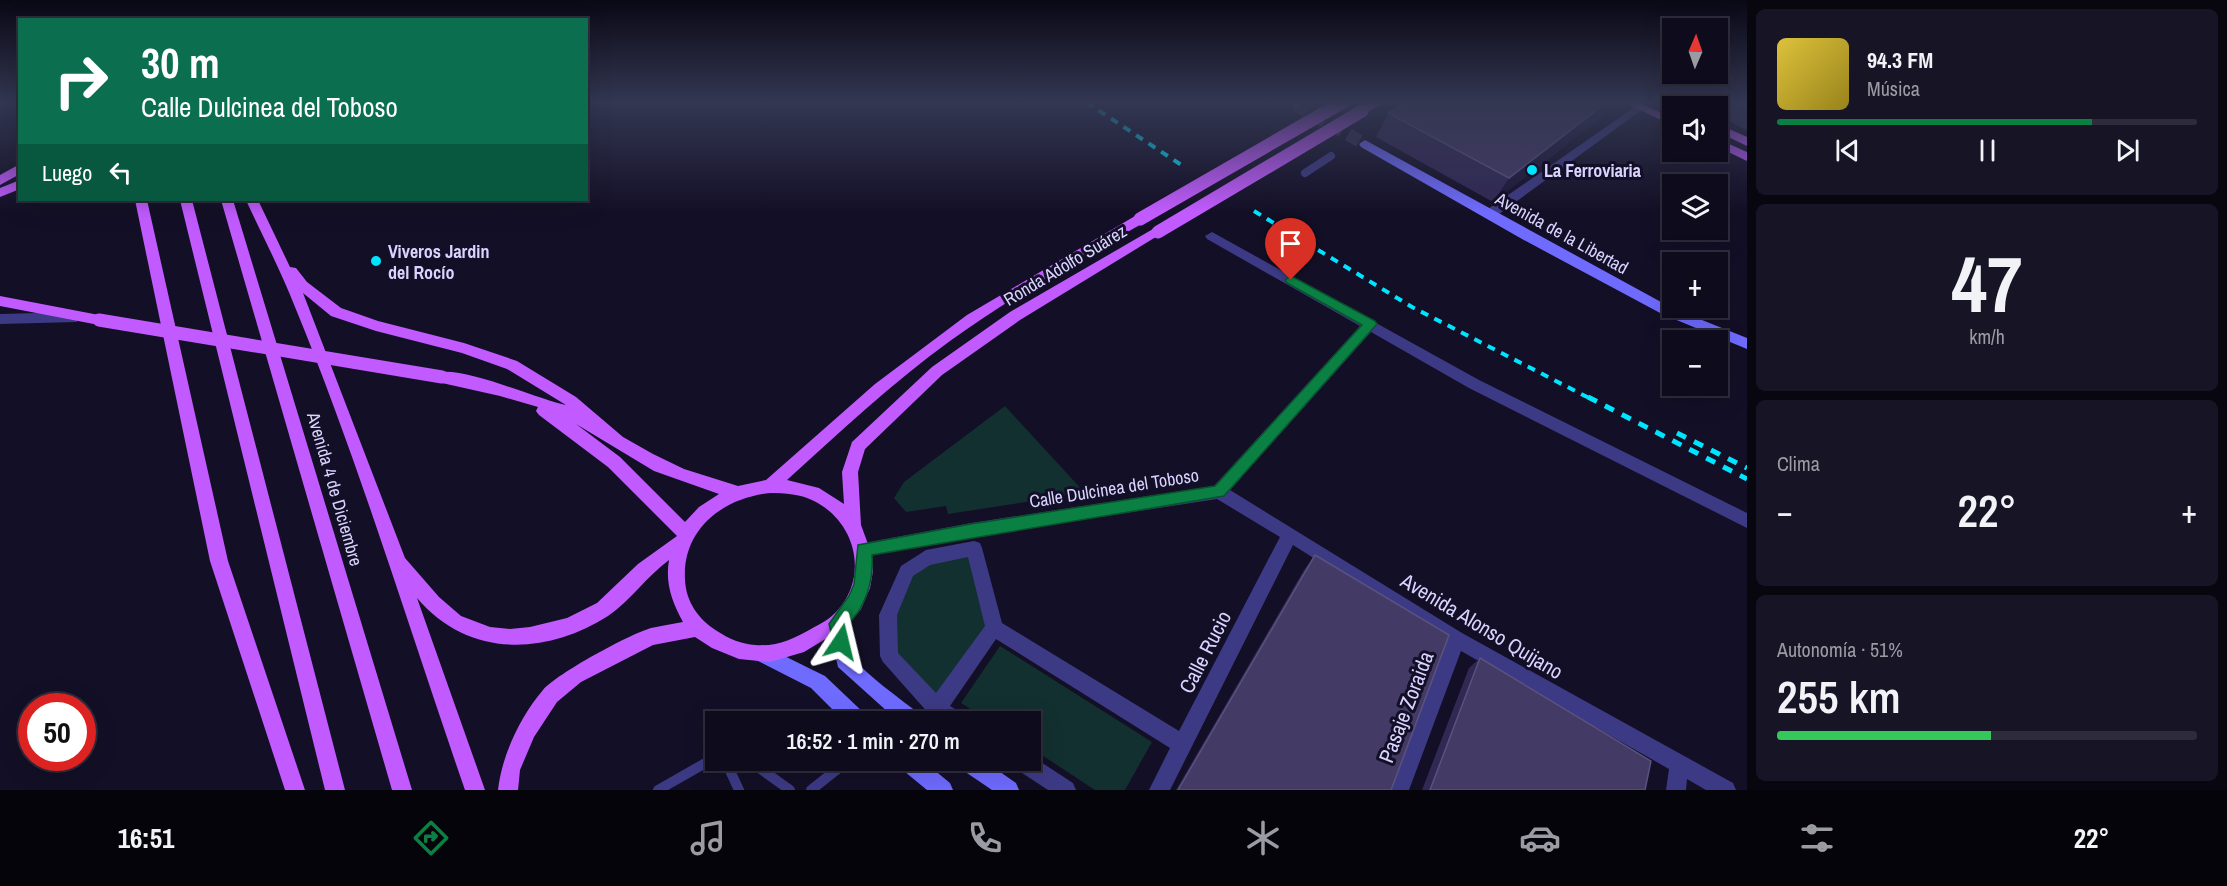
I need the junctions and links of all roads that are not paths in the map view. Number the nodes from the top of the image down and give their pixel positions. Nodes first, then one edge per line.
1 (1279, 139) edge
2 (1315, 139) edge
3 (1589, 139) edge
4 (1365, 144) tunnel mouth
5 (1728, 148) edge
6 (1331, 156) dead end
7 (1747, 157) edge
8 (18, 169) edge
9 (1305, 173) dead end
10 (0, 181) edge
11 (18, 185) edge
12 (0, 193) edge
13 (135, 201) edge
14 (141, 201) edge
15 (186, 201) edge
16 (227, 201) edge
17 (255, 201) edge
18 (1491, 214) junction
19 (149, 225) junction
20 (1212, 236) dead end
21 (277, 254) junction
22 (0, 301) edge
23 (76, 317) junction
24 (0, 319) edge
25 (1370, 324) junction
26 (1747, 344) edge
27 (521, 396) junction
28 (616, 438) junction
29 (770, 486) junction
30 (737, 492) junction
31 (1219, 492) junction
32 (1747, 521) edge
33 (853, 524) junction
34 (1290, 534) junction
35 (685, 537) junction
36 (864, 550) junction
37 (397, 560) junction
38 (837, 624) junction
39 (697, 628) junction
40 (994, 628) junction
41 (1455, 639) junction
42 (762, 654) junction
43 (937, 708) junction
44 (848, 711) edge
45 (900, 711) edge
46 (942, 711) edge
47 (1183, 745) junction
48 (705, 763) edge
49 (1679, 766) junction
50 (730, 771) edge
51 (763, 771) edge
52 (835, 771) edge
53 (920, 771) edge
54 (981, 771) edge
55 (1037, 771) edge
56 (295, 790) edge
57 (335, 790) edge
58 (402, 790) edge
59 (475, 790) edge
60 (508, 790) edge
61 (658, 790) edge
62 (740, 790) edge
63 (790, 790) edge
64 (811, 790) edge
65 (943, 790) edge
66 (1009, 790) edge
67 (1066, 790) edge
68 (1159, 790) edge
69 (1399, 790) edge
70 (1676, 790) edge
71 (1726, 790) edge

1 - 29 main road, Ronda Adolfo Suárez, bridge
2 - 33 main road, Ronda Adolfo Suárez, bridge
3 - 18 street
4 - 18 main road, Avenida de la Libertad
5 - 7 main road
6 - 9 lane
8 - 10 main road
11 - 12 main road
13 - 19 main road
14 - 19 main road
15 - 57 main road
16 - 58 main road, Avenida 4 de Diciembre
17 - 21 main road
18 - 26 main road, Avenida de la Libertad
19 - 56 main road
20 - 25 street
21 - 28 main road
21 - 37 main road
22 - 23 main road
23 - 24 street
23 - 27 main road, bridge
25 - 31 street, Calle Dulcinea del Toboso
25 - 32 street
27 - 28 main road
27 - 35 main road
28 - 30 main road
29 - 30 main road
29 - 33 main road
30 - 35 main road
31 - 34 street, Avenida Alonso Quijano
31 - 36 street, Calle Dulcinea del Toboso
33 - 36 main road
34 - 41 street, Avenida Alonso Quijano
34 - 47 street, Calle Rucio
35 - 37 main road
35 - 39 main road
36 - 38 main road
37 - 59 main road
38 - 42 main road
38 - 45 main road
39 - 42 main road
39 - 60 main road
40 - 43 street
40 - 43 street
40 - 47 street
41 - 49 street, Avenida Alonso Quijano
41 - 69 street, Pasaje Zoraida
42 - 44 main road
43 - 46 street
47 - 68 street, Calle Rucio
48 - 61 lane
49 - 70 street
49 - 71 street, Avenida Alonso Quijano
50 - 62 lane
51 - 63 lane
52 - 64 lane
53 - 65 main road
54 - 66 main road
55 - 67 street

